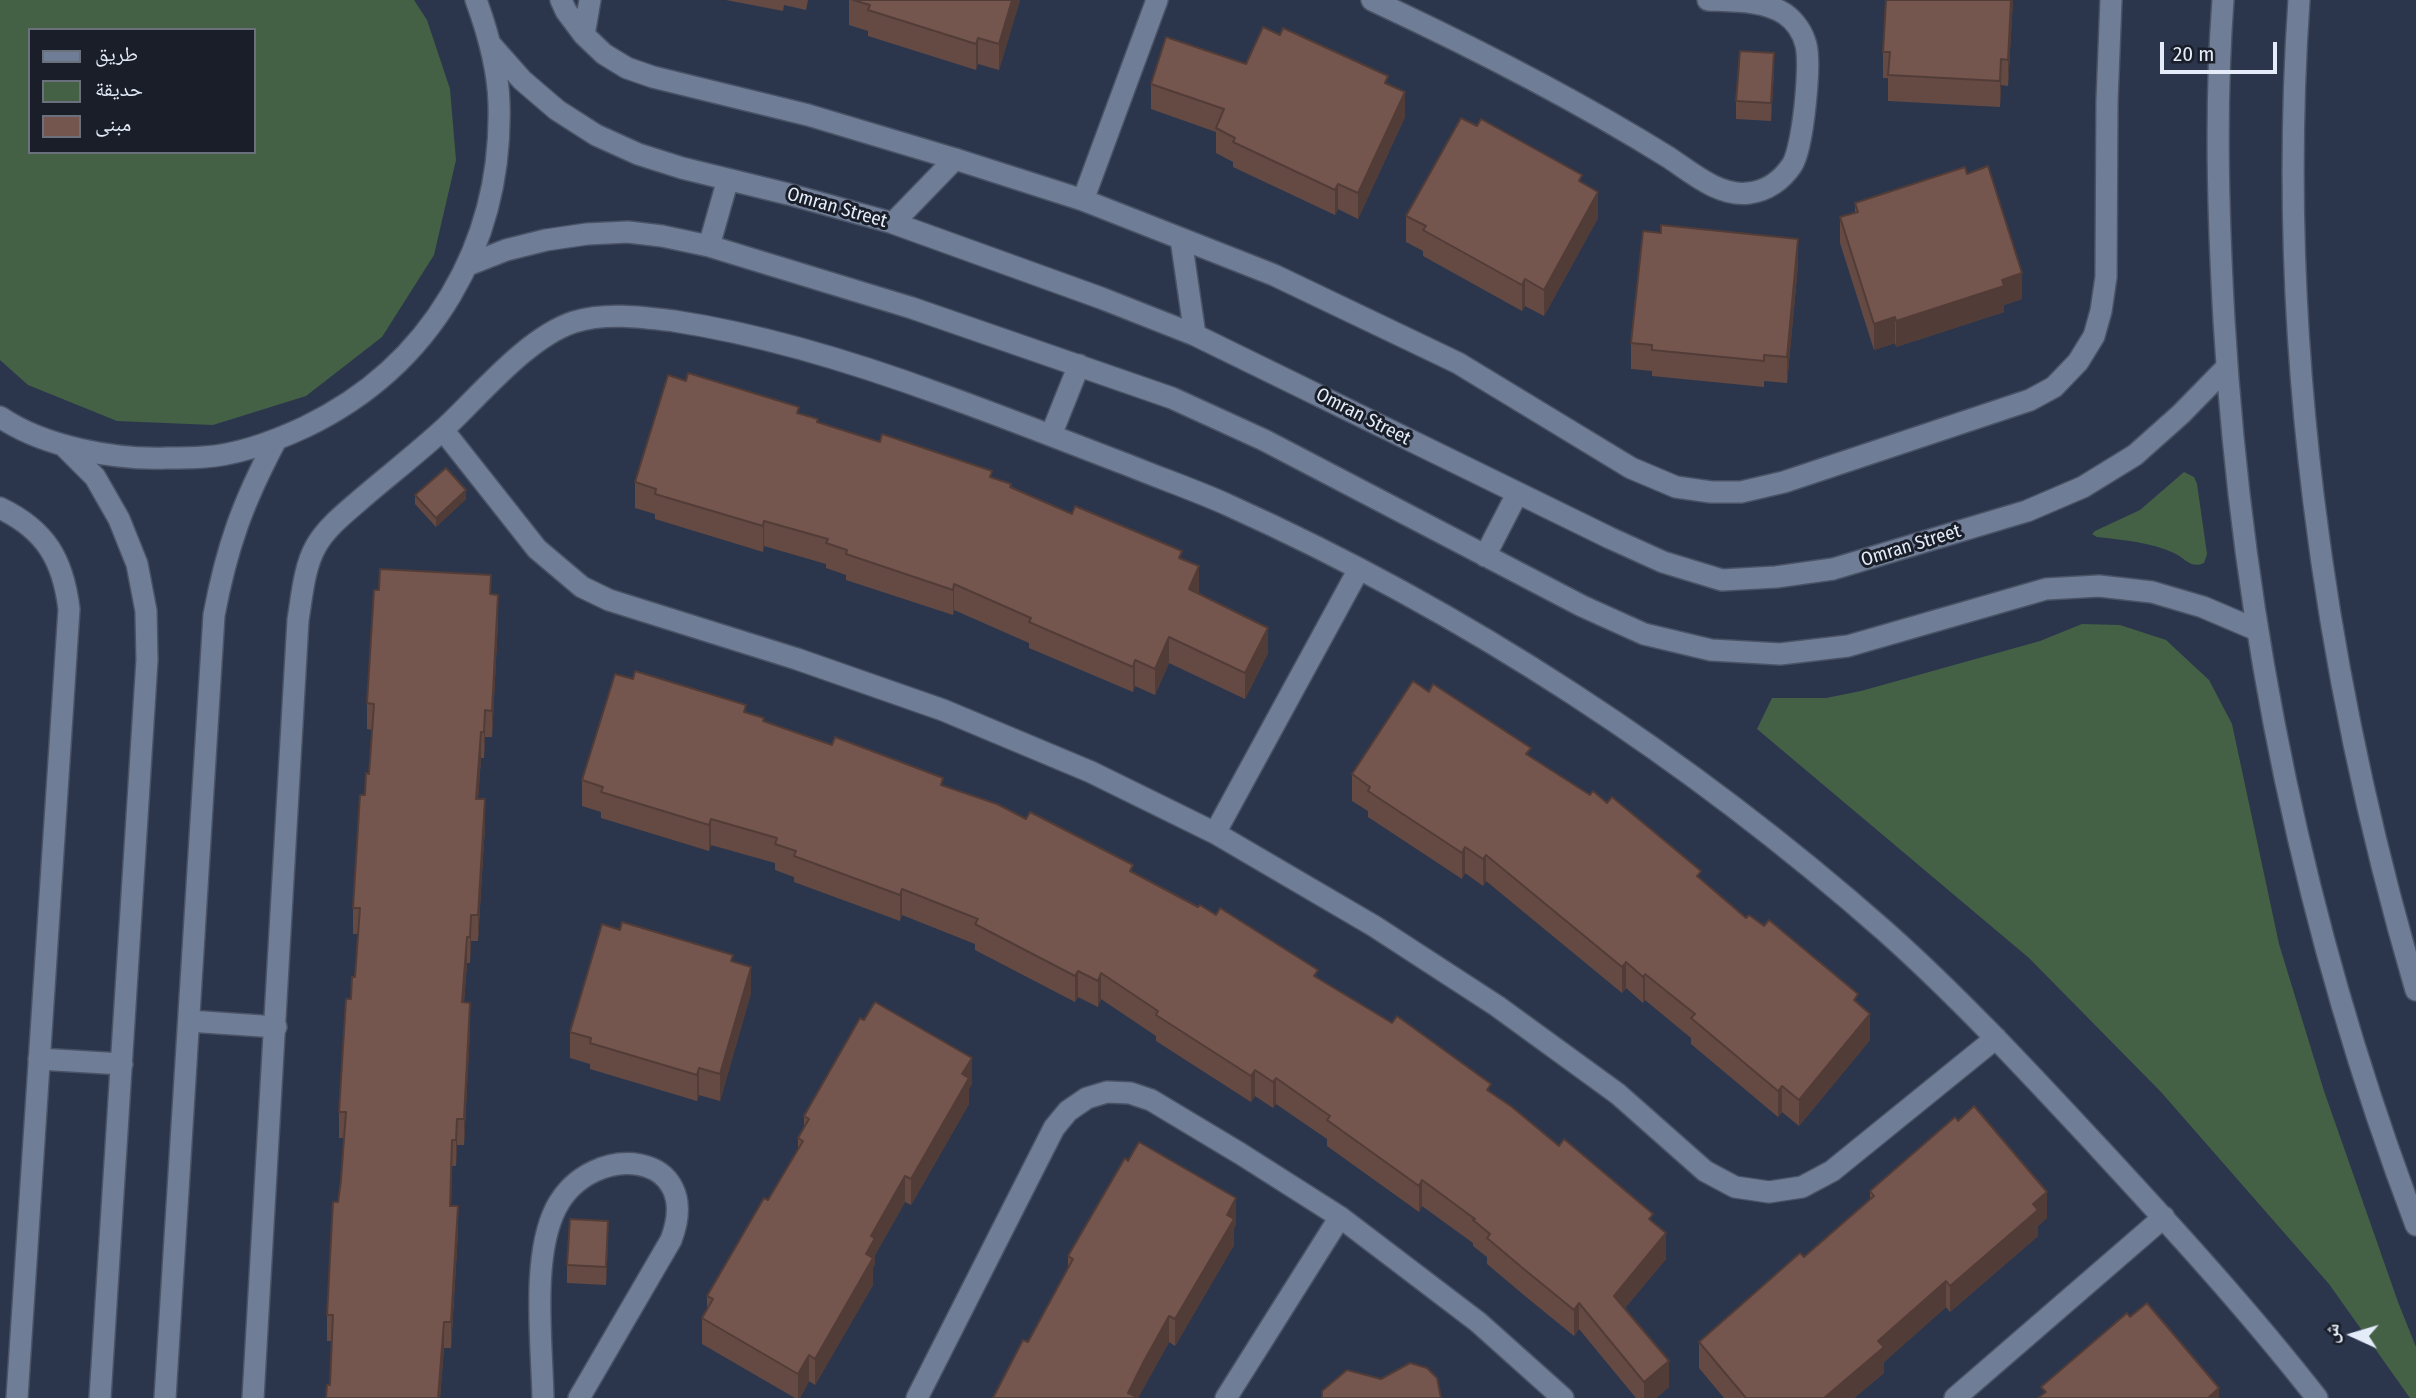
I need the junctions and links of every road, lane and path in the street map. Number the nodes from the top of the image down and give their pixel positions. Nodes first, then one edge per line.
1 (476, 0) edge
2 (561, 0) edge
3 (590, 0) edge
4 (1157, 0) edge
5 (1372, 0) edge
6 (1708, 0) edge
7 (2111, 0) edge
8 (2223, 0) edge
9 (2300, 0) edge
10 (584, 35) junction
11 (491, 45) junction
12 (955, 159) junction
13 (728, 178) junction
14 (1083, 200) junction
15 (893, 223) junction
16 (1181, 239) junction
17 (709, 246) junction
18 (468, 265) junction
19 (1195, 335) junction
20 (1079, 365) junction
21 (2227, 367) junction
22 (0, 417) edge
23 (443, 430) junction
24 (1051, 435) junction
25 (276, 440) junction
26 (64, 446) junction
27 (1517, 494) junction
28 (0, 508) edge
29 (1485, 556) junction
30 (1359, 569) junction
31 (2257, 630) junction
32 (1215, 833) junction
33 (2416, 990) edge
34 (189, 1021) junction
35 (276, 1027) junction
36 (1996, 1038) junction
37 (39, 1059) junction
38 (121, 1064) junction
39 (1340, 1217) junction
40 (2164, 1217) junction
41 (2416, 1225) edge
42 (581, 1397) edge
43 (17, 1398) edge
44 (100, 1398) edge
45 (165, 1398) edge
46 (253, 1398) edge
47 (543, 1398) edge
48 (917, 1398) edge
49 (1227, 1398) edge
50 (1563, 1398) edge
51 (1955, 1398) edge
52 (2317, 1398) edge

1 - 11 street
2 - 10 street
3 - 10 street
4 - 14 street
5 - 6 street
7 - 16 street
8 - 21 street
9 - 33 street
10 - 12 street
11 - 13 street, Omran Street
11 - 18 street
12 - 14 street
12 - 15 street
13 - 15 street, Omran Street
13 - 17 street
14 - 16 street
15 - 19 street, Omran Street
16 - 19 street
17 - 18 street
17 - 20 street
18 - 25 street
19 - 27 street, Omran Street
20 - 24 street
20 - 29 street
21 - 27 street, Omran Street
21 - 31 street
22 - 26 street
23 - 24 street
23 - 32 street
23 - 35 street
24 - 30 street
25 - 26 street
25 - 34 street
26 - 38 street
27 - 29 street
28 - 37 street
29 - 31 street
30 - 32 street
30 - 36 street
31 - 41 street
32 - 36 street
34 - 35 street
34 - 45 street
35 - 46 street
36 - 40 street
37 - 38 street
37 - 43 street
38 - 44 street
39 - 48 street
39 - 49 street
39 - 50 street
40 - 51 street
40 - 52 street
42 - 47 street

